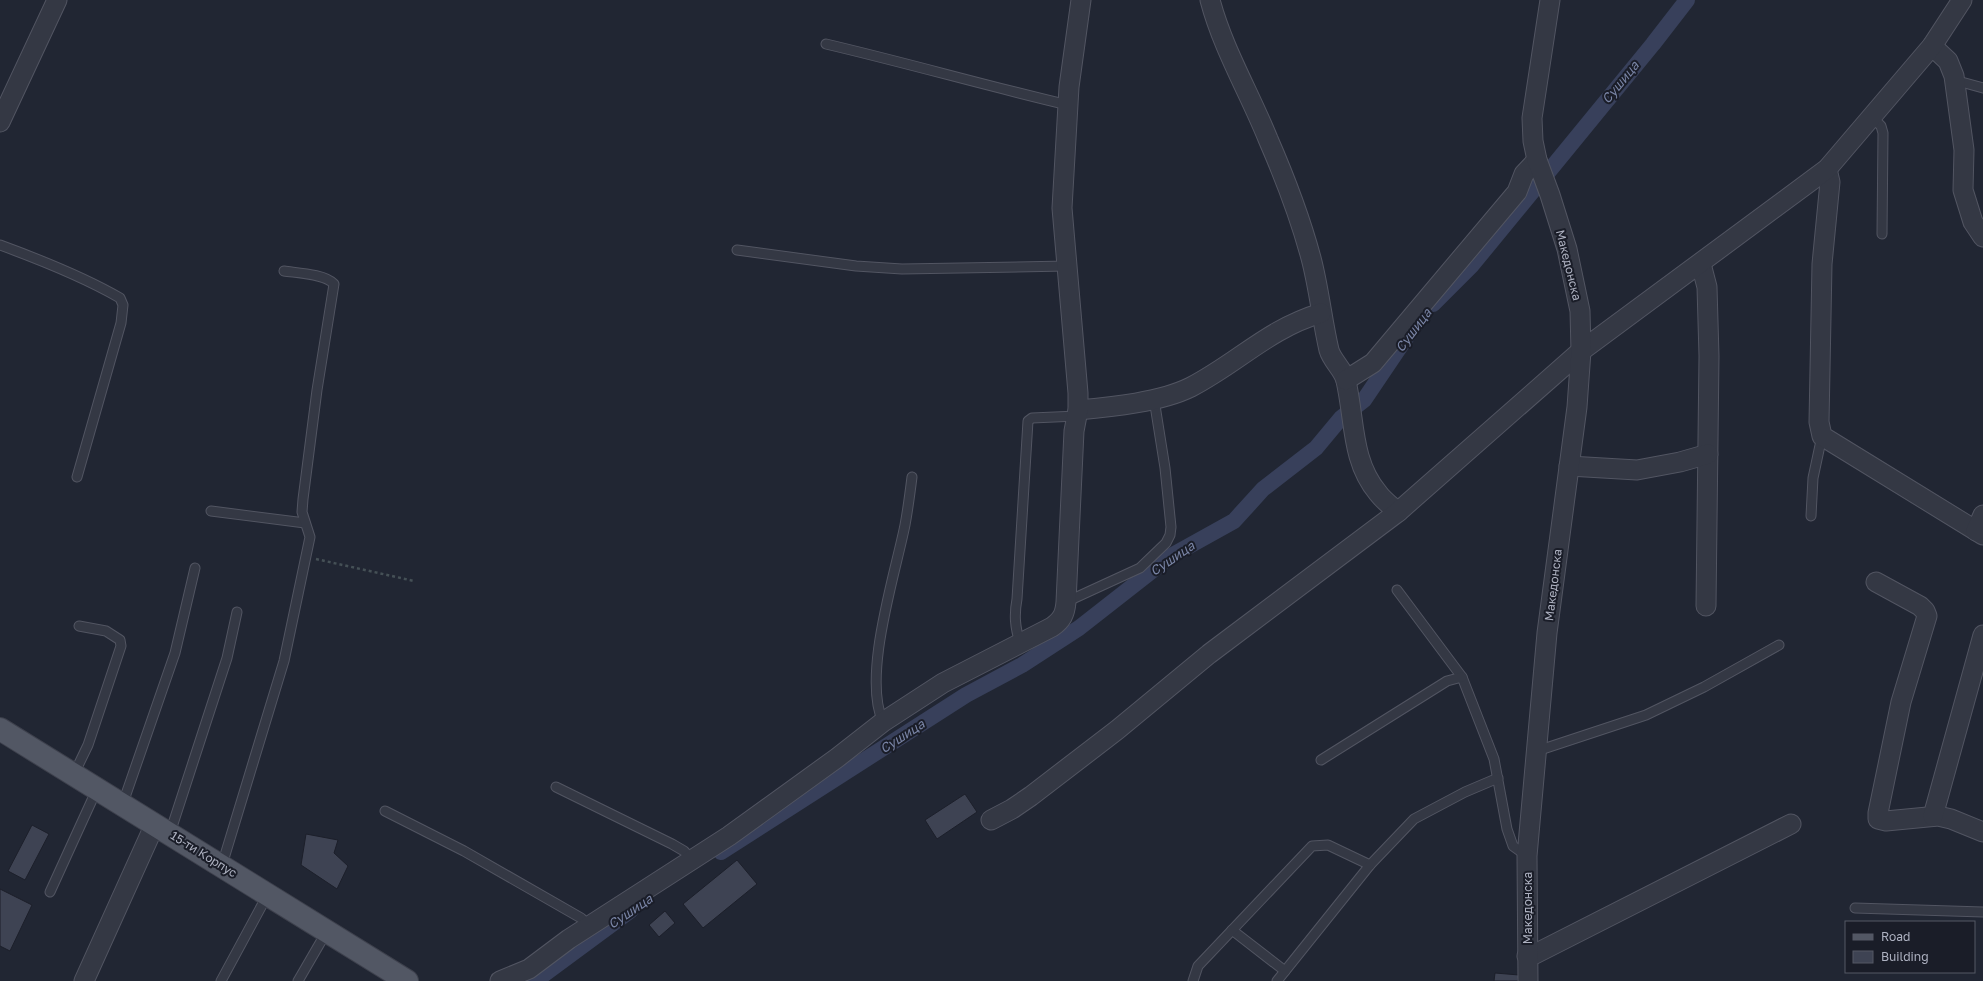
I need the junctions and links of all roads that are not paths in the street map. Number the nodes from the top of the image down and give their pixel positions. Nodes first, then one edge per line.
1 (57, 0) edge
2 (1081, 0) edge
3 (1210, 0) edge
4 (1550, 0) edge
5 (1962, 0) edge
6 (826, 44) dead end
7 (1932, 46) junction
8 (1954, 80) junction
9 (1983, 88) edge
10 (1068, 105) junction
11 (2, 113) edge
12 (1872, 117) junction
13 (1537, 160) junction
14 (1827, 169) junction
15 (1882, 234) dead end
16 (1983, 237) edge
17 (0, 245) edge
18 (737, 250) dead end
19 (1701, 264) junction
20 (1067, 266) junction
21 (284, 271) dead end
22 (1321, 313) junction
23 (1581, 351) junction
24 (1346, 380) junction
25 (1154, 399) junction
26 (1077, 413) junction
27 (1822, 436) junction
28 (1708, 454) junction
29 (1568, 466) junction
30 (77, 477) dead end
31 (912, 477) dead end
32 (211, 511) dead end
33 (1398, 512) junction
34 (1811, 516) dead end
35 (305, 523) junction
36 (1981, 527) edge
37 (195, 568) dead end
38 (1876, 582) dead end
39 (1397, 590) dead end
40 (1066, 602) junction
41 (1706, 606) dead end
42 (237, 612) dead end
43 (79, 626) dead end
44 (1983, 636) edge
45 (1020, 643) junction
46 (1779, 645) dead end
47 (1462, 676) junction
48 (883, 722) junction
49 (0, 729) edge
50 (1536, 751) junction
51 (1321, 760) dead end
52 (74, 774) junction
53 (1498, 778) junction
54 (556, 787) dead end
55 (97, 788) junction
56 (123, 803) junction
57 (385, 811) dead end
58 (1933, 816) junction
59 (991, 820) dead end
60 (1791, 824) dead end
61 (162, 828) junction
62 (1983, 832) edge
63 (1527, 856) junction
64 (692, 860) junction
65 (222, 865) junction
66 (1370, 865) junction
67 (50, 892) dead end
68 (268, 894) junction
69 (1855, 908) dead end
70 (1983, 912) edge
71 (589, 926) junction
72 (1232, 930) junction
73 (327, 931) junction
74 (1527, 956) junction
75 (1285, 971) junction
76 (84, 981) edge
77 (222, 981) edge
78 (298, 981) edge
79 (407, 981) edge
80 (500, 981) edge
81 (1192, 981) edge
82 (1277, 981) edge
83 (1528, 981) edge

1 - 11 street
2 - 10 street
3 - 22 street
4 - 13 street, Македонска
5 - 7 street
6 - 10 lane
7 - 8 street
7 - 12 street
8 - 9 lane
8 - 16 street
10 - 20 street
12 - 14 street
12 - 15 lane
13 - 23 street, Македонска
13 - 24 street
14 - 19 street
14 - 27 street
17 - 30 lane
18 - 20 lane
19 - 23 street
19 - 28 street
20 - 26 street
21 - 35 lane
22 - 24 street
22 - 25 street
23 - 29 street, Македонска
23 - 33 street
24 - 33 street
25 - 26 street
25 - 40 lane
26 - 40 street
26 - 45 lane
27 - 34 lane
27 - 36 street
28 - 29 street
28 - 41 street
29 - 50 street, Македонска
31 - 48 lane
32 - 35 lane
33 - 59 street
35 - 65 lane
37 - 56 lane
38 - 58 street
39 - 47 lane
40 - 45 street
42 - 61 lane
43 - 52 lane
44 - 58 street
45 - 48 street
46 - 50 lane
47 - 51 lane
47 - 53 lane
48 - 64 street
49 - 52 main road, 15-ти Корпус
50 - 63 street, Македонска
52 - 55 main road, 15-ти Корпус
53 - 63 lane
53 - 66 lane
54 - 64 lane
55 - 56 main road, 15-ти Корпус
55 - 67 lane
56 - 61 main road, 15-ти Корпус
57 - 71 lane
58 - 62 street
60 - 74 street
61 - 65 main road, 15-ти Корпус
61 - 76 street
63 - 74 street, Македонска
64 - 71 street
65 - 68 main road, 15-ти Корпус
66 - 72 lane
66 - 75 lane
68 - 73 main road, 15-ти Корпус
68 - 77 lane
69 - 70 lane
71 - 80 street
72 - 75 lane
72 - 81 lane
73 - 78 lane
73 - 79 main road, 15-ти Корпус
74 - 83 street, Македонска
75 - 82 lane

